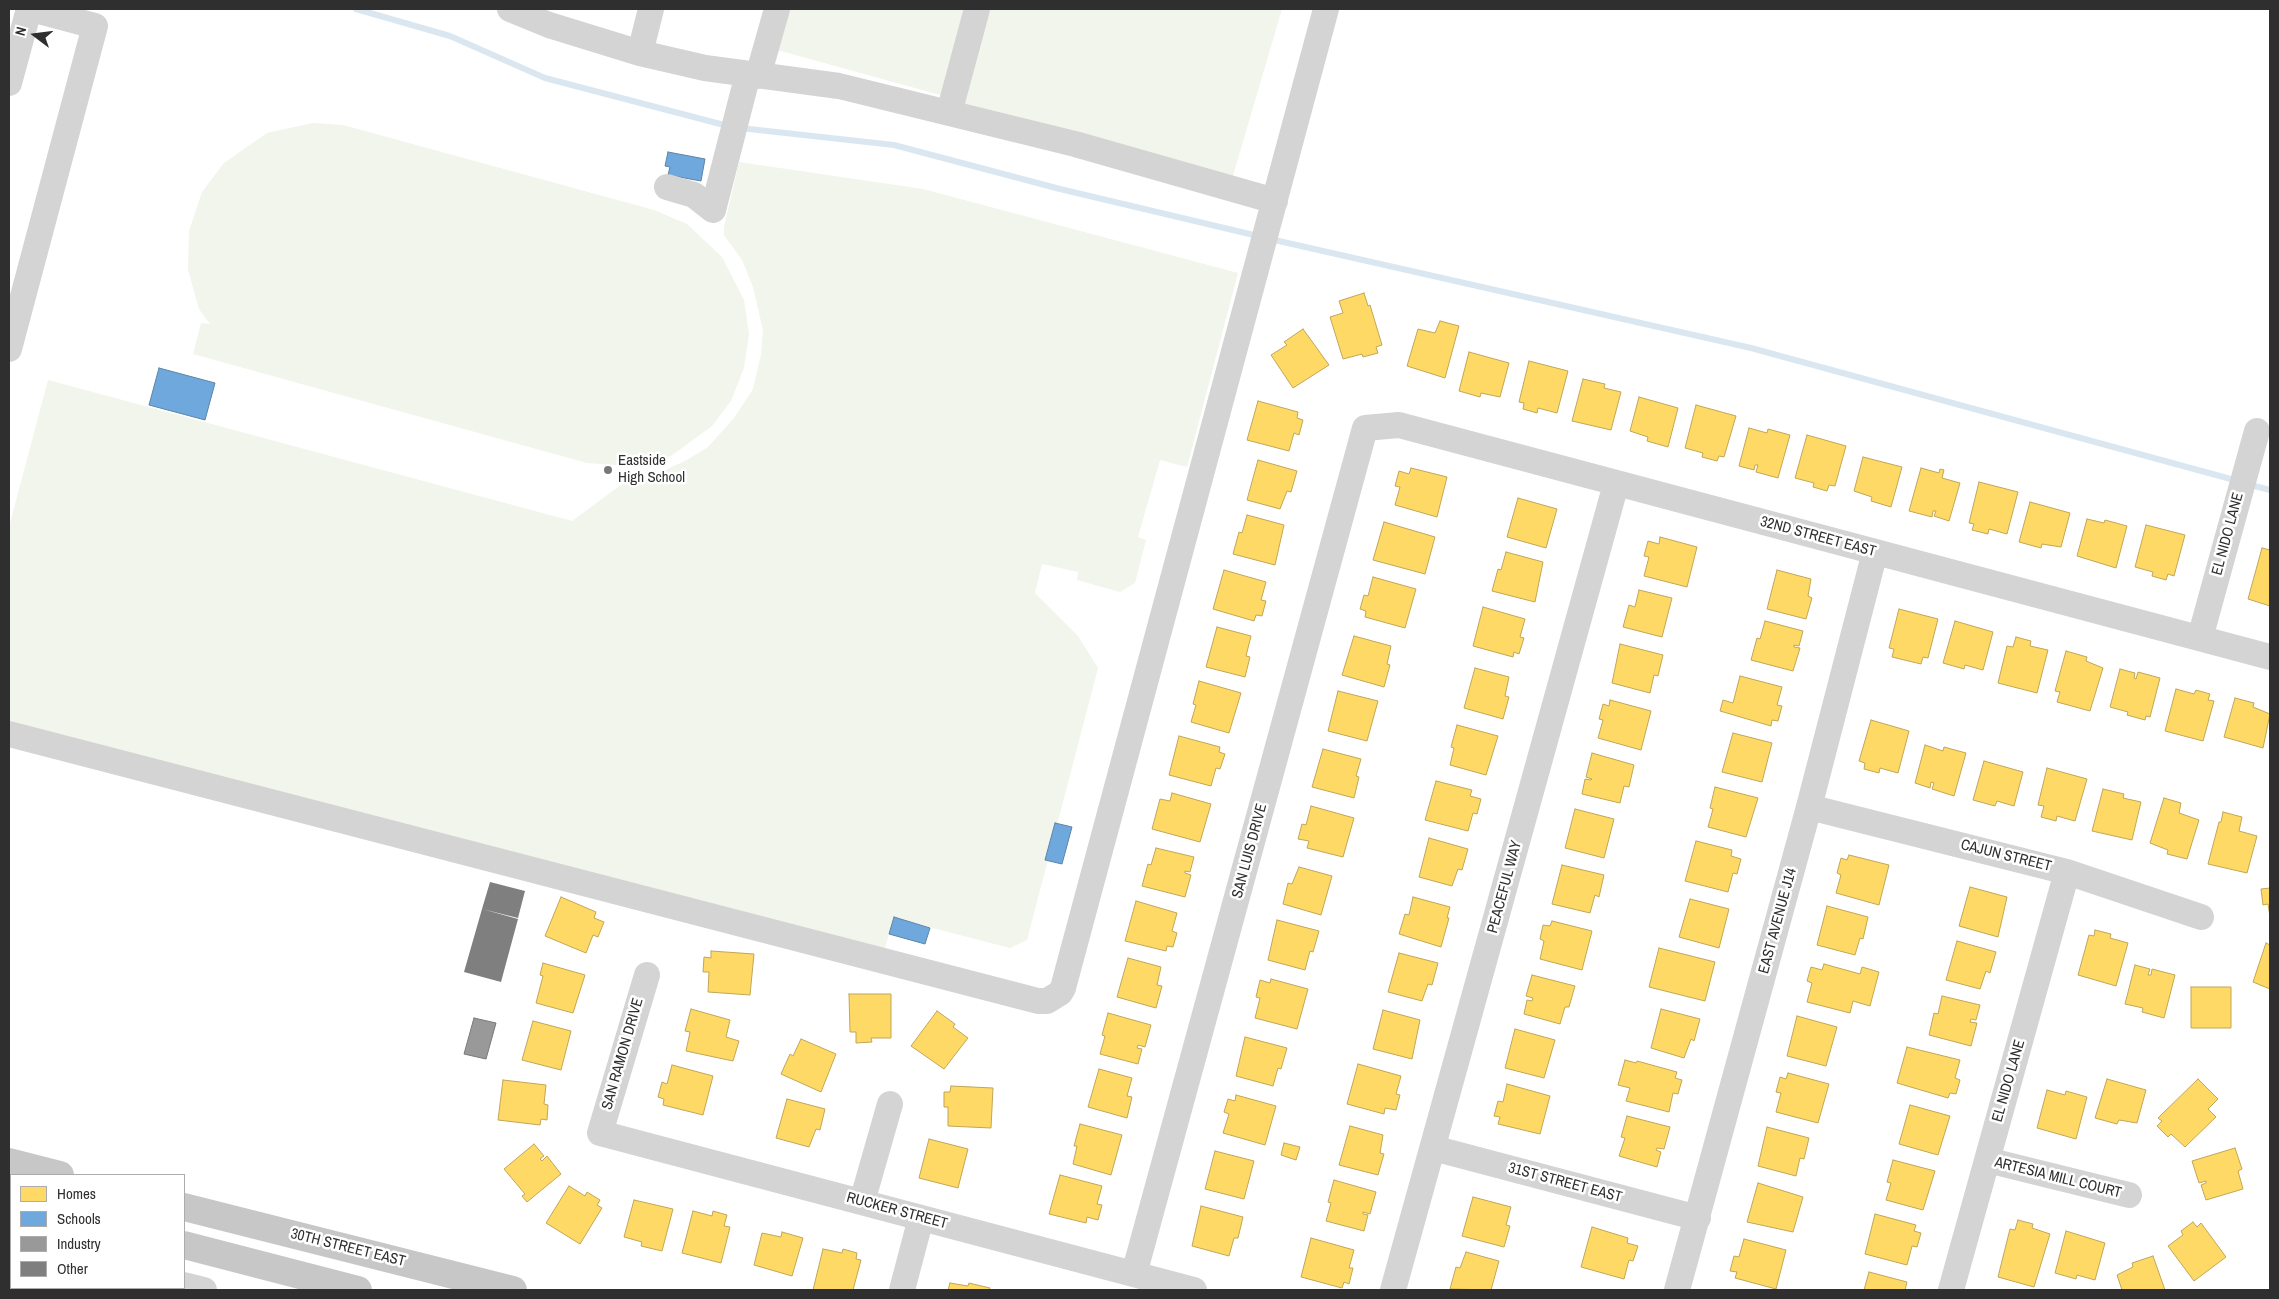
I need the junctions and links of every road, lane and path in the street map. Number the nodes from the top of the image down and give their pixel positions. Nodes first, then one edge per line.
1 (30, 9) edge
2 (510, 9) edge
3 (651, 9) edge
4 (777, 9) edge
5 (977, 9) edge
6 (1326, 9) edge
7 (640, 53) junction
8 (753, 75) junction
9 (9, 83) edge
10 (949, 113) junction
11 (667, 186) dead end
12 (1275, 200) junction
13 (9, 349) edge
14 (1366, 428) joint
15 (2257, 431) dead end
16 (1616, 484) junction
17 (1875, 552) junction
18 (2200, 638) junction
19 (2270, 657) edge
20 (9, 734) edge
21 (1809, 807) junction
22 (2067, 872) junction
23 (2200, 917) dead end
24 (647, 974) dead end
25 (890, 1104) dead end
26 (600, 1132) joint
27 (1433, 1148) junction
28 (1987, 1160) junction
29 (9, 1162) edge
30 (56, 1174) edge
31 (2129, 1195) dead end
32 (862, 1202) junction
33 (185, 1207) edge
34 (921, 1218) junction
35 (1698, 1218) junction
36 (185, 1245) edge
37 (1134, 1274) junction
38 (185, 1285) edge
39 (204, 1290) edge
40 (358, 1290) edge
41 (513, 1290) edge
42 (902, 1290) edge
43 (1194, 1290) edge
44 (1393, 1290) edge
45 (1677, 1290) edge
46 (1950, 1290) edge

1 - 9 street
1 - 13 street
2 - 7 street
3 - 7 street
4 - 8 street
5 - 10 street
6 - 12 street
7 - 8 street
8 - 10 street
8 - 11 street
10 - 12 street
12 - 20 street
14 - 16 street, 32ND STREET EAST
14 - 37 street, SAN LUIS DRIVE
15 - 18 street, EL NIDO LANE
16 - 17 street, 32ND STREET EAST
16 - 27 street, PEACEFUL WAY
17 - 18 street, 32ND STREET EAST
17 - 21 street, EAST AVENUE J14
18 - 19 street, 32ND STREET EAST
21 - 22 street, CAJUN STREET
21 - 35 street, EAST AVENUE J14
22 - 23 street, CAJUN STREET
22 - 28 street, EL NIDO LANE
24 - 26 street, SAN RAMON DRIVE
25 - 32 street
26 - 32 street, RUCKER STREET
27 - 35 street, 31ST STREET EAST
27 - 44 street, PEACEFUL WAY
28 - 31 street, ARTESIA MILL COURT
28 - 46 street, EL NIDO LANE
29 - 30 main road
32 - 34 street, RUCKER STREET
33 - 41 main road, 30TH STREET EAST
34 - 37 street, RUCKER STREET
34 - 42 street
35 - 45 street, EAST AVENUE J14
36 - 40 main road
37 - 43 street, RUCKER STREET
38 - 39 street

